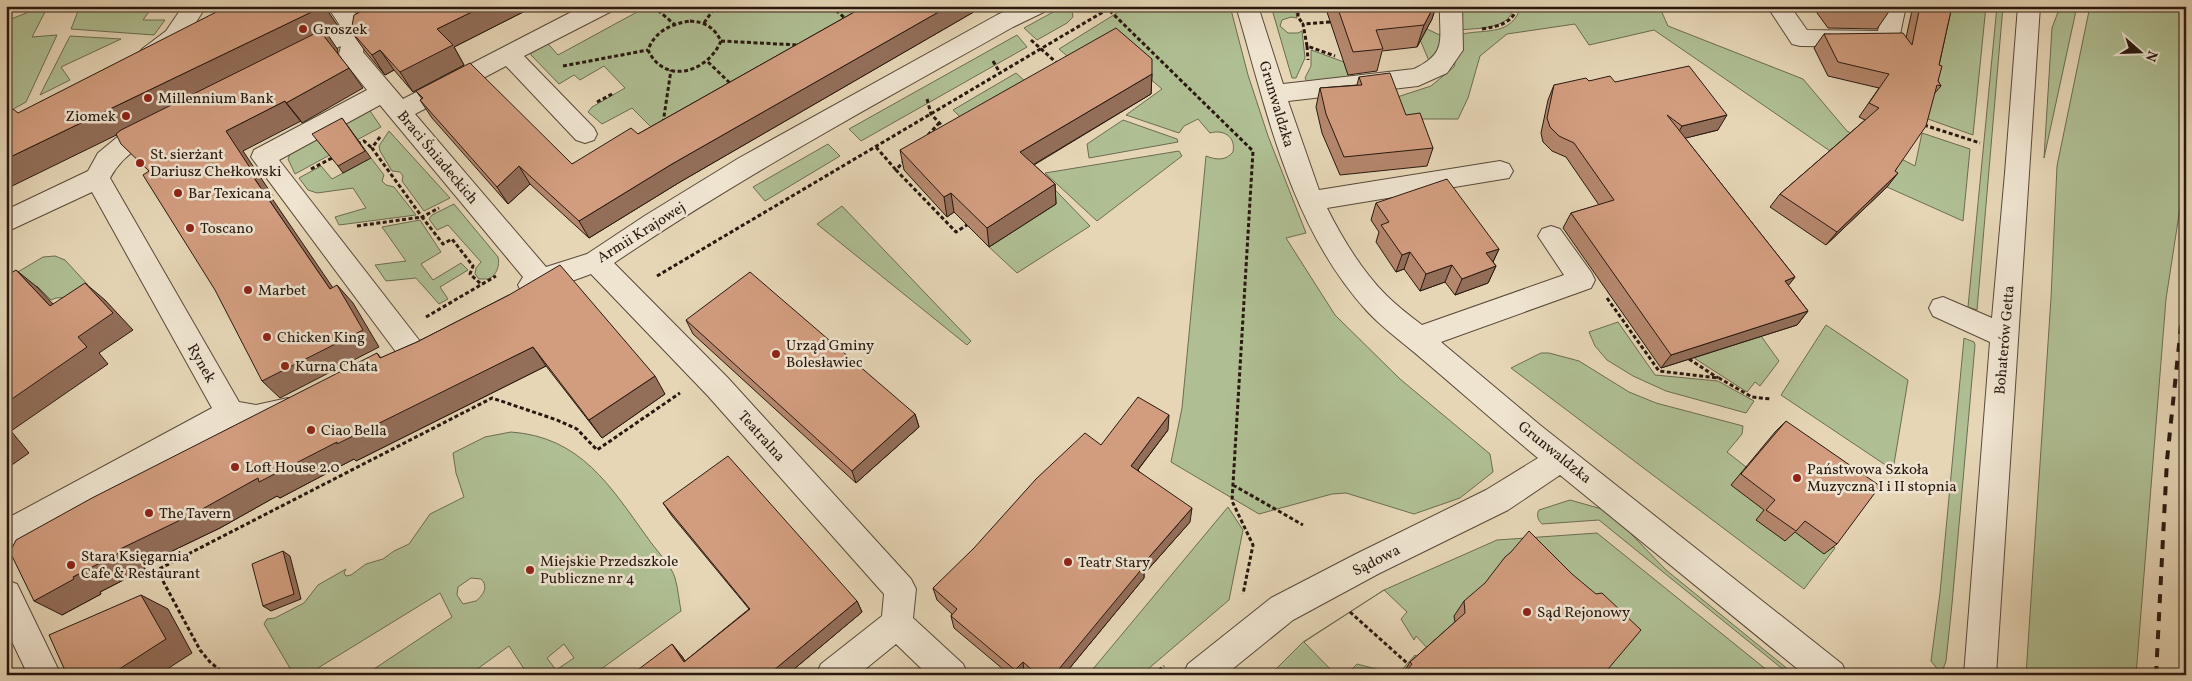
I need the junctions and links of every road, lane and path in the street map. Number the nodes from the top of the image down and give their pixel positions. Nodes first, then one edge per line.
1 (195, 6) edge
2 (338, 6) edge
3 (402, 6) edge
4 (602, 6) edge
5 (653, 6) edge
6 (716, 6) edge
7 (831, 6) edge
8 (1036, 6) edge
9 (1247, 6) edge
10 (1298, 6) edge
11 (1451, 6) edge
12 (1518, 6) edge
13 (1778, 6) edge
14 (1895, 6) edge
15 (2029, 6) edge
16 (1106, 8) edge
17 (998, 14) edge
18 (704, 22) junction
19 (1330, 22) dead end
20 (674, 24) junction
21 (1303, 24) junction
22 (842, 27) edge
23 (356, 29) junction
24 (1451, 33) junction
25 (721, 41) junction
26 (798, 45) edge
27 (1040, 49) junction
28 (648, 50) junction
29 (509, 55) junction
30 (1343, 59) dead end
31 (708, 62) junction
32 (127, 67) edge
33 (276, 68) edge
34 (1064, 69) edge
35 (671, 70) junction
36 (527, 73) junction
37 (735, 88) edge
38 (1273, 94) junction
39 (376, 96) junction
40 (400, 111) junction
41 (931, 114) junction
42 (173, 120) edge
43 (939, 123) junction
44 (1924, 125) edge
45 (661, 131) edge
46 (585, 134) dead end
47 (951, 134) edge
48 (927, 136) edge
49 (1980, 143) dead end
50 (351, 147) edge
51 (876, 147) junction
52 (372, 148) junction
53 (334, 156) edge
54 (908, 156) edge
55 (896, 170) junction
56 (1500, 171) dead end
57 (97, 178) junction
58 (284, 184) junction
59 (1310, 201) junction
60 (447, 204) dead end
61 (422, 217) junction
62 (6, 222) edge
63 (972, 222) edge
64 (319, 231) junction
65 (1551, 236) dead end
66 (596, 262) junction
67 (541, 280) junction
68 (651, 280) dead end
69 (482, 285) junction
70 (502, 286) joint
71 (1605, 295) dead end
72 (1943, 308) dead end
73 (2004, 336) junction
74 (1416, 339) junction
75 (411, 340) junction
76 (1689, 359) edge
77 (384, 361) edge
78 (1719, 378) junction
79 (683, 391) dead end
80 (310, 398) edge
81 (1771, 399) dead end
82 (230, 413) junction
83 (1562, 458) junction
84 (1233, 485) junction
85 (1304, 525) dead end
86 (6, 535) edge
87 (1242, 602) dead end
88 (10, 603) edge
89 (1344, 607) dead end
90 (897, 624) junction
91 (1168, 662) dead end
92 (1407, 664) dead end
93 (46, 675) edge
94 (226, 675) edge
95 (832, 675) edge
96 (952, 675) edge
97 (1154, 675) edge
98 (1199, 675) edge
99 (1831, 675) edge
100 (1980, 675) edge

1 - 32 street
2 - 23 street
3 - 23 street
4 - 29 street
5 - 20 path
6 - 18 path
7 - 22 path
8 - 17 street, Armii Krajowej
9 - 38 street, Grunwaldzka
10 - 21 path
11 - 24 street
12 - 24 path
13 - 14 street
15 - 73 street, Bohaterów Getta
16 - 27 path
16 - 84 path
17 - 66 street, Armii Krajowej
18 - 20 path
18 - 25 path
19 - 21 path
20 - 28 path
21 - 30 path
23 - 33 street
23 - 39 street, Braci Śniadeckich
24 - 38 street
25 - 26 path
25 - 31 path
27 - 34 path
27 - 41 path
28 - 35 path
28 - 36 path
29 - 36 street
29 - 40 street
31 - 35 path
31 - 37 path
35 - 45 path
36 - 46 street
38 - 59 street, Grunwaldzka
39 - 40 street, Braci Śniadeckich
39 - 52 path
39 - 58 street
40 - 67 street, Braci Śniadeckich
41 - 43 path
41 - 51 path
42 - 57 street
43 - 47 path
43 - 48 path
44 - 49 path
50 - 52 path
51 - 55 path
51 - 68 path
52 - 61 path
53 - 58 path
54 - 55 path
55 - 63 path
56 - 59 street
57 - 62 street
57 - 82 street, Rynek
58 - 64 street
59 - 74 street, Grunwaldzka
60 - 61 path
61 - 64 path
61 - 69 path
64 - 75 street
65 - 74 street
66 - 67 street, Armii Krajowej
66 - 90 street, Teatralna
67 - 70 street, Armii Krajowej
69 - 70 path
69 - 75 path
71 - 78 path
72 - 73 street
73 - 100 street, Bohaterów Getta
74 - 83 street, Grunwaldzka
75 - 77 street
76 - 78 path
78 - 81 path
79 - 94 path
80 - 82 street
82 - 86 street
83 - 98 street, Sądowa
83 - 99 street, Grunwaldzka
84 - 85 path
84 - 87 path
88 - 93 street
89 - 92 path
90 - 95 street
90 - 96 street
91 - 97 path

